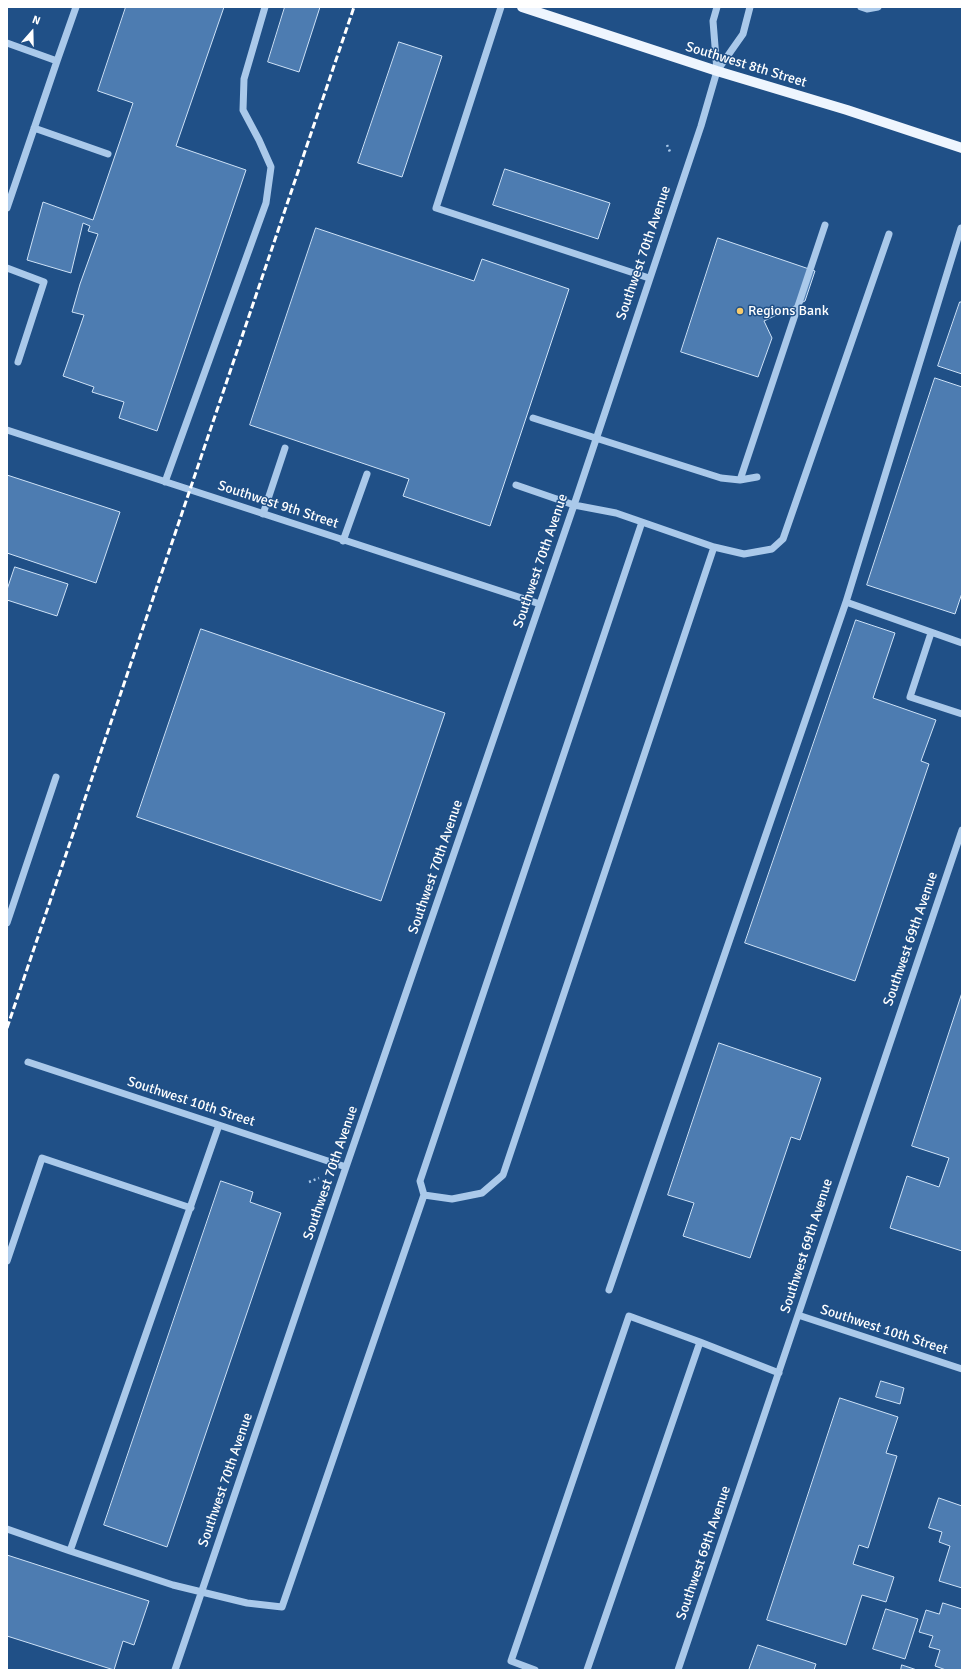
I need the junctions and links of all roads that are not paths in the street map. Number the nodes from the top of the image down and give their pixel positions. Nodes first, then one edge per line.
1 (76, 7) edge
2 (265, 7) edge
3 (501, 7) edge
4 (522, 7) edge
5 (717, 7) edge
6 (750, 7) edge
7 (860, 7) edge
8 (878, 7) edge
9 (7, 43) edge
10 (57, 61) junction
11 (717, 71) junction
12 (34, 128) junction
13 (962, 148) edge
14 (108, 154) dead end
15 (7, 208) edge
16 (825, 225) dead end
17 (961, 228) edge
18 (889, 234) dead end
19 (7, 268) edge
20 (650, 278) junction
21 (18, 362) dead end
22 (533, 418) dead end
23 (7, 430) edge
24 (597, 438) junction
25 (285, 448) dead end
26 (367, 474) dead end
27 (757, 477) dead end
28 (740, 480) junction
29 (165, 482) junction
30 (516, 484) dead end
31 (574, 505) junction
32 (263, 514) junction
33 (642, 522) junction
34 (343, 541) junction
35 (714, 547) junction
36 (846, 602) junction
37 (540, 604) junction
38 (931, 633) junction
39 (962, 643) edge
40 (962, 714) edge
41 (56, 777) dead end
42 (962, 830) edge
43 (7, 923) edge
44 (28, 1062) dead end
45 (219, 1125) junction
46 (346, 1168) junction
47 (424, 1195) junction
48 (191, 1208) junction
49 (7, 1261) edge
50 (609, 1290) dead end
51 (798, 1315) junction
52 (700, 1342) junction
53 (962, 1369) edge
54 (779, 1373) junction
55 (7, 1529) edge
56 (70, 1551) junction
57 (202, 1592) junction
58 (175, 1670) edge
59 (535, 1670) edge
60 (587, 1670) edge
61 (678, 1670) edge

1 - 10 street
2 - 29 street
3 - 20 street
4 - 11 main road, Southwest 8th Street
5 - 11 street
6 - 11 street
7 - 8 street
9 - 10 street
10 - 12 street
11 - 13 main road, Southwest 8th Street
11 - 20 street, Southwest 70th Avenue
12 - 14 street
12 - 15 street
16 - 28 street
17 - 36 street
18 - 35 street
19 - 21 street
20 - 24 street, Southwest 70th Avenue
22 - 24 street
23 - 29 street, Southwest 9th Street
24 - 28 street
24 - 31 street, Southwest 70th Avenue
25 - 32 street
26 - 34 street
27 - 28 street
29 - 32 street, Southwest 9th Street
30 - 31 street
31 - 33 street
31 - 37 street, Southwest 70th Avenue
32 - 34 street, Southwest 9th Street
33 - 35 street
33 - 47 street
34 - 37 street, Southwest 9th Street
35 - 47 street
36 - 38 street
36 - 50 street
37 - 46 street, Southwest 70th Avenue
38 - 39 street
38 - 40 street
41 - 43 street
42 - 51 street, Southwest 69th Avenue
44 - 45 street, Southwest 10th Street
45 - 46 street, Southwest 10th Street
45 - 48 street
46 - 57 street, Southwest 70th Avenue
47 - 57 street
48 - 49 street
48 - 56 street
51 - 53 street, Southwest 10th Street
51 - 54 street, Southwest 69th Avenue
52 - 54 street
52 - 59 street
52 - 60 street
54 - 61 street, Southwest 69th Avenue
55 - 56 street
56 - 57 street
57 - 58 street, Southwest 70th Avenue

